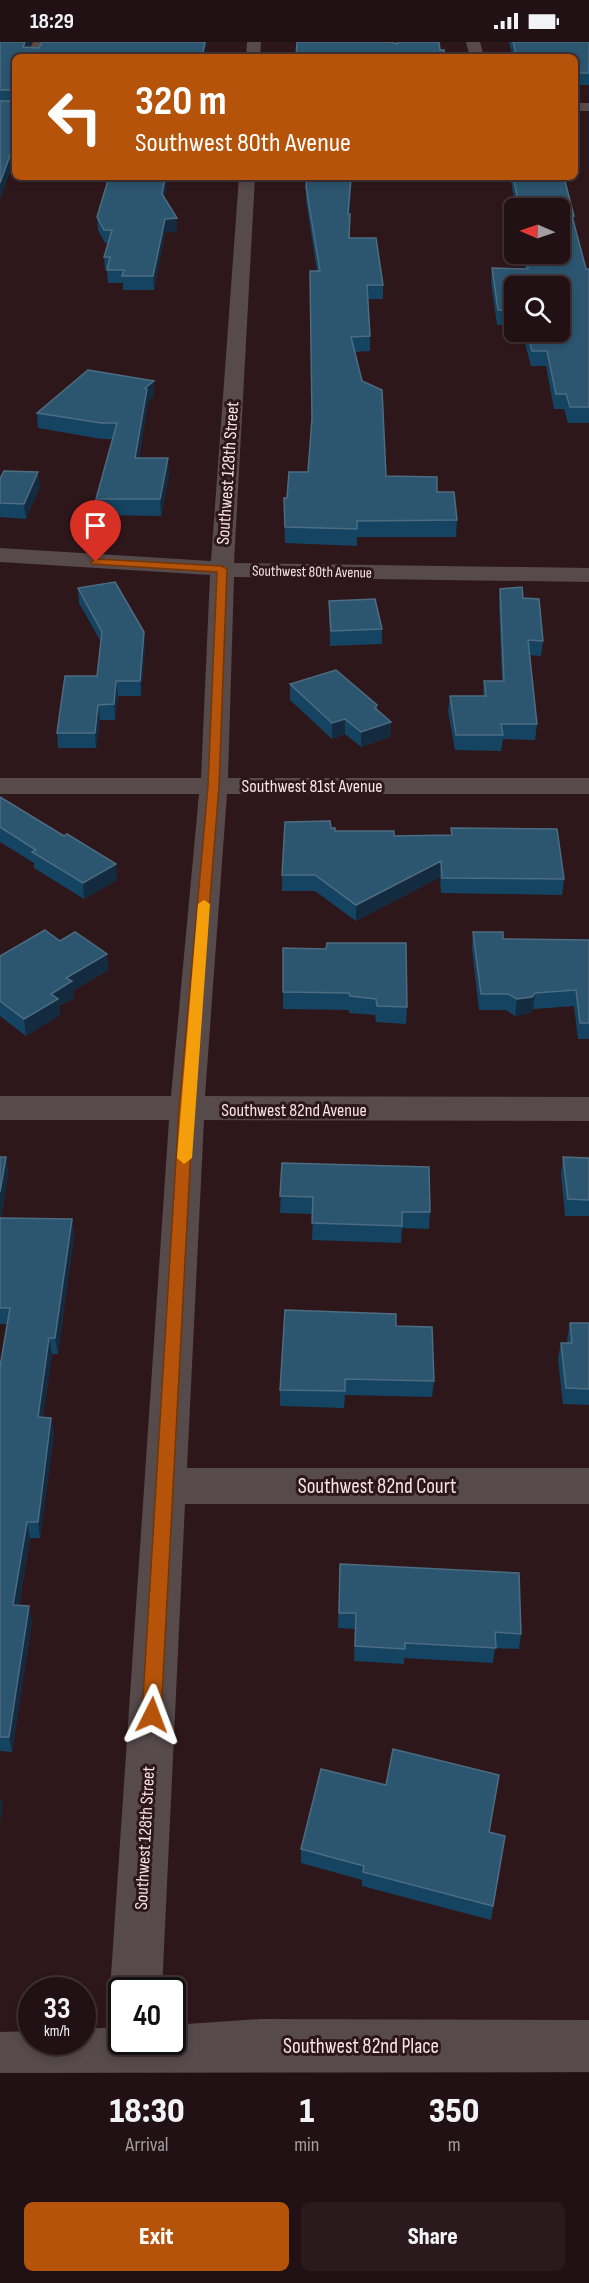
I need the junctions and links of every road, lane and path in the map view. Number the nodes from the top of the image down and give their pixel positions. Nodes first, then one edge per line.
1 (247, 180) edge
2 (0, 555) edge
3 (222, 569) junction
4 (589, 575) edge
5 (0, 786) edge
6 (214, 786) junction
7 (589, 786) edge
8 (0, 1108) edge
9 (589, 1109) edge
10 (186, 1110) junction
11 (165, 1486) junction
12 (589, 1486) edge
13 (137, 1977) edge
14 (589, 2046) edge
15 (132, 2056) edge
16 (0, 2058) edge

1 - 3 street, Southwest 128th Street
2 - 3 street, Southwest 80th Avenue
3 - 4 street, Southwest 80th Avenue
3 - 6 street, Southwest 128th Street
5 - 6 street, Southwest 81st Avenue
6 - 7 street, Southwest 81st Avenue
6 - 10 street, Southwest 128th Street
8 - 10 street, Southwest 82nd Avenue
9 - 10 street, Southwest 82nd Avenue
10 - 11 street, Southwest 128th Street
11 - 12 street, Southwest 82nd Court
11 - 13 street, Southwest 128th Street
14 - 15 street, Southwest 82nd Place
15 - 16 street, Southwest 82nd Place

